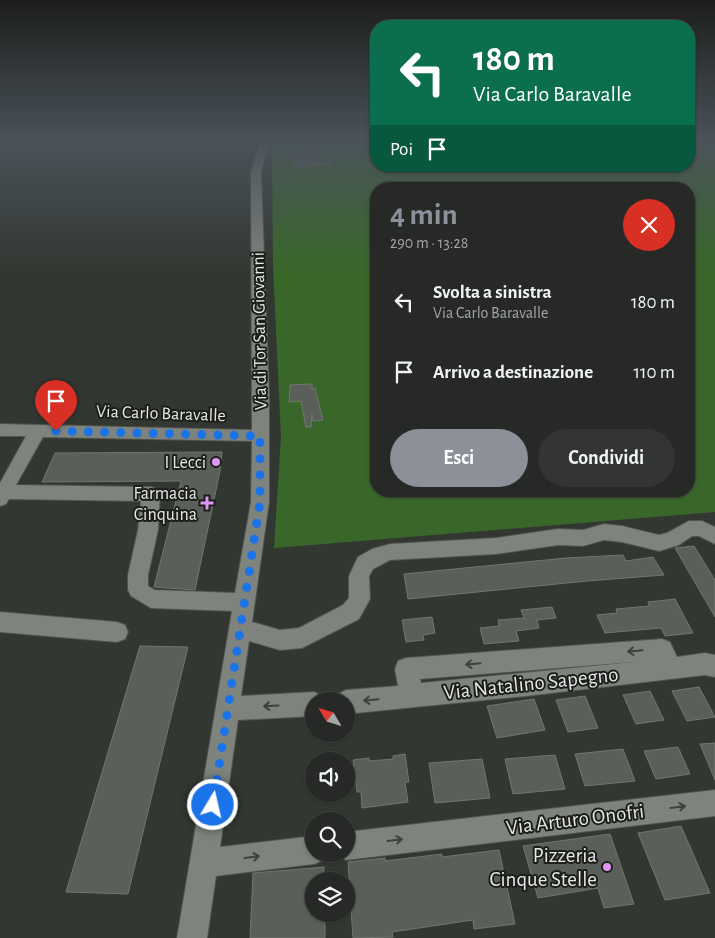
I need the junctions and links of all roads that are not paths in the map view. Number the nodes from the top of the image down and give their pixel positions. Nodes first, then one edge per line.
1 (256, 184) edge
2 (0, 430) edge
3 (38, 430) junction
4 (260, 436) junction
5 (2, 495) edge
6 (715, 536) edge
7 (244, 602) junction
8 (0, 622) edge
9 (240, 629) junction
10 (117, 632) dead end
11 (715, 666) edge
12 (355, 701) edge
13 (305, 705) edge
14 (228, 709) junction
15 (715, 803) edge
16 (355, 845) edge
17 (305, 851) edge
18 (204, 863) junction
19 (192, 938) edge

1 - 4 street, Via di Tor San Giovanni
2 - 3 street, Via Carlo Baravalle
3 - 4 street, Via Carlo Baravalle
3 - 5 street
4 - 7 street, Via di Tor San Giovanni
5 - 7 street
6 - 9 street
7 - 9 street, Via di Tor San Giovanni
8 - 10 street
9 - 14 street, Via di Tor San Giovanni
11 -> 12 street, Via Natalino Sapegno
13 -> 14 street
14 - 18 street, Via di Tor San Giovanni
16 -> 15 street, Via Arturo Onofri
18 -> 17 street
18 - 19 street, Via di Tor San Giovanni

